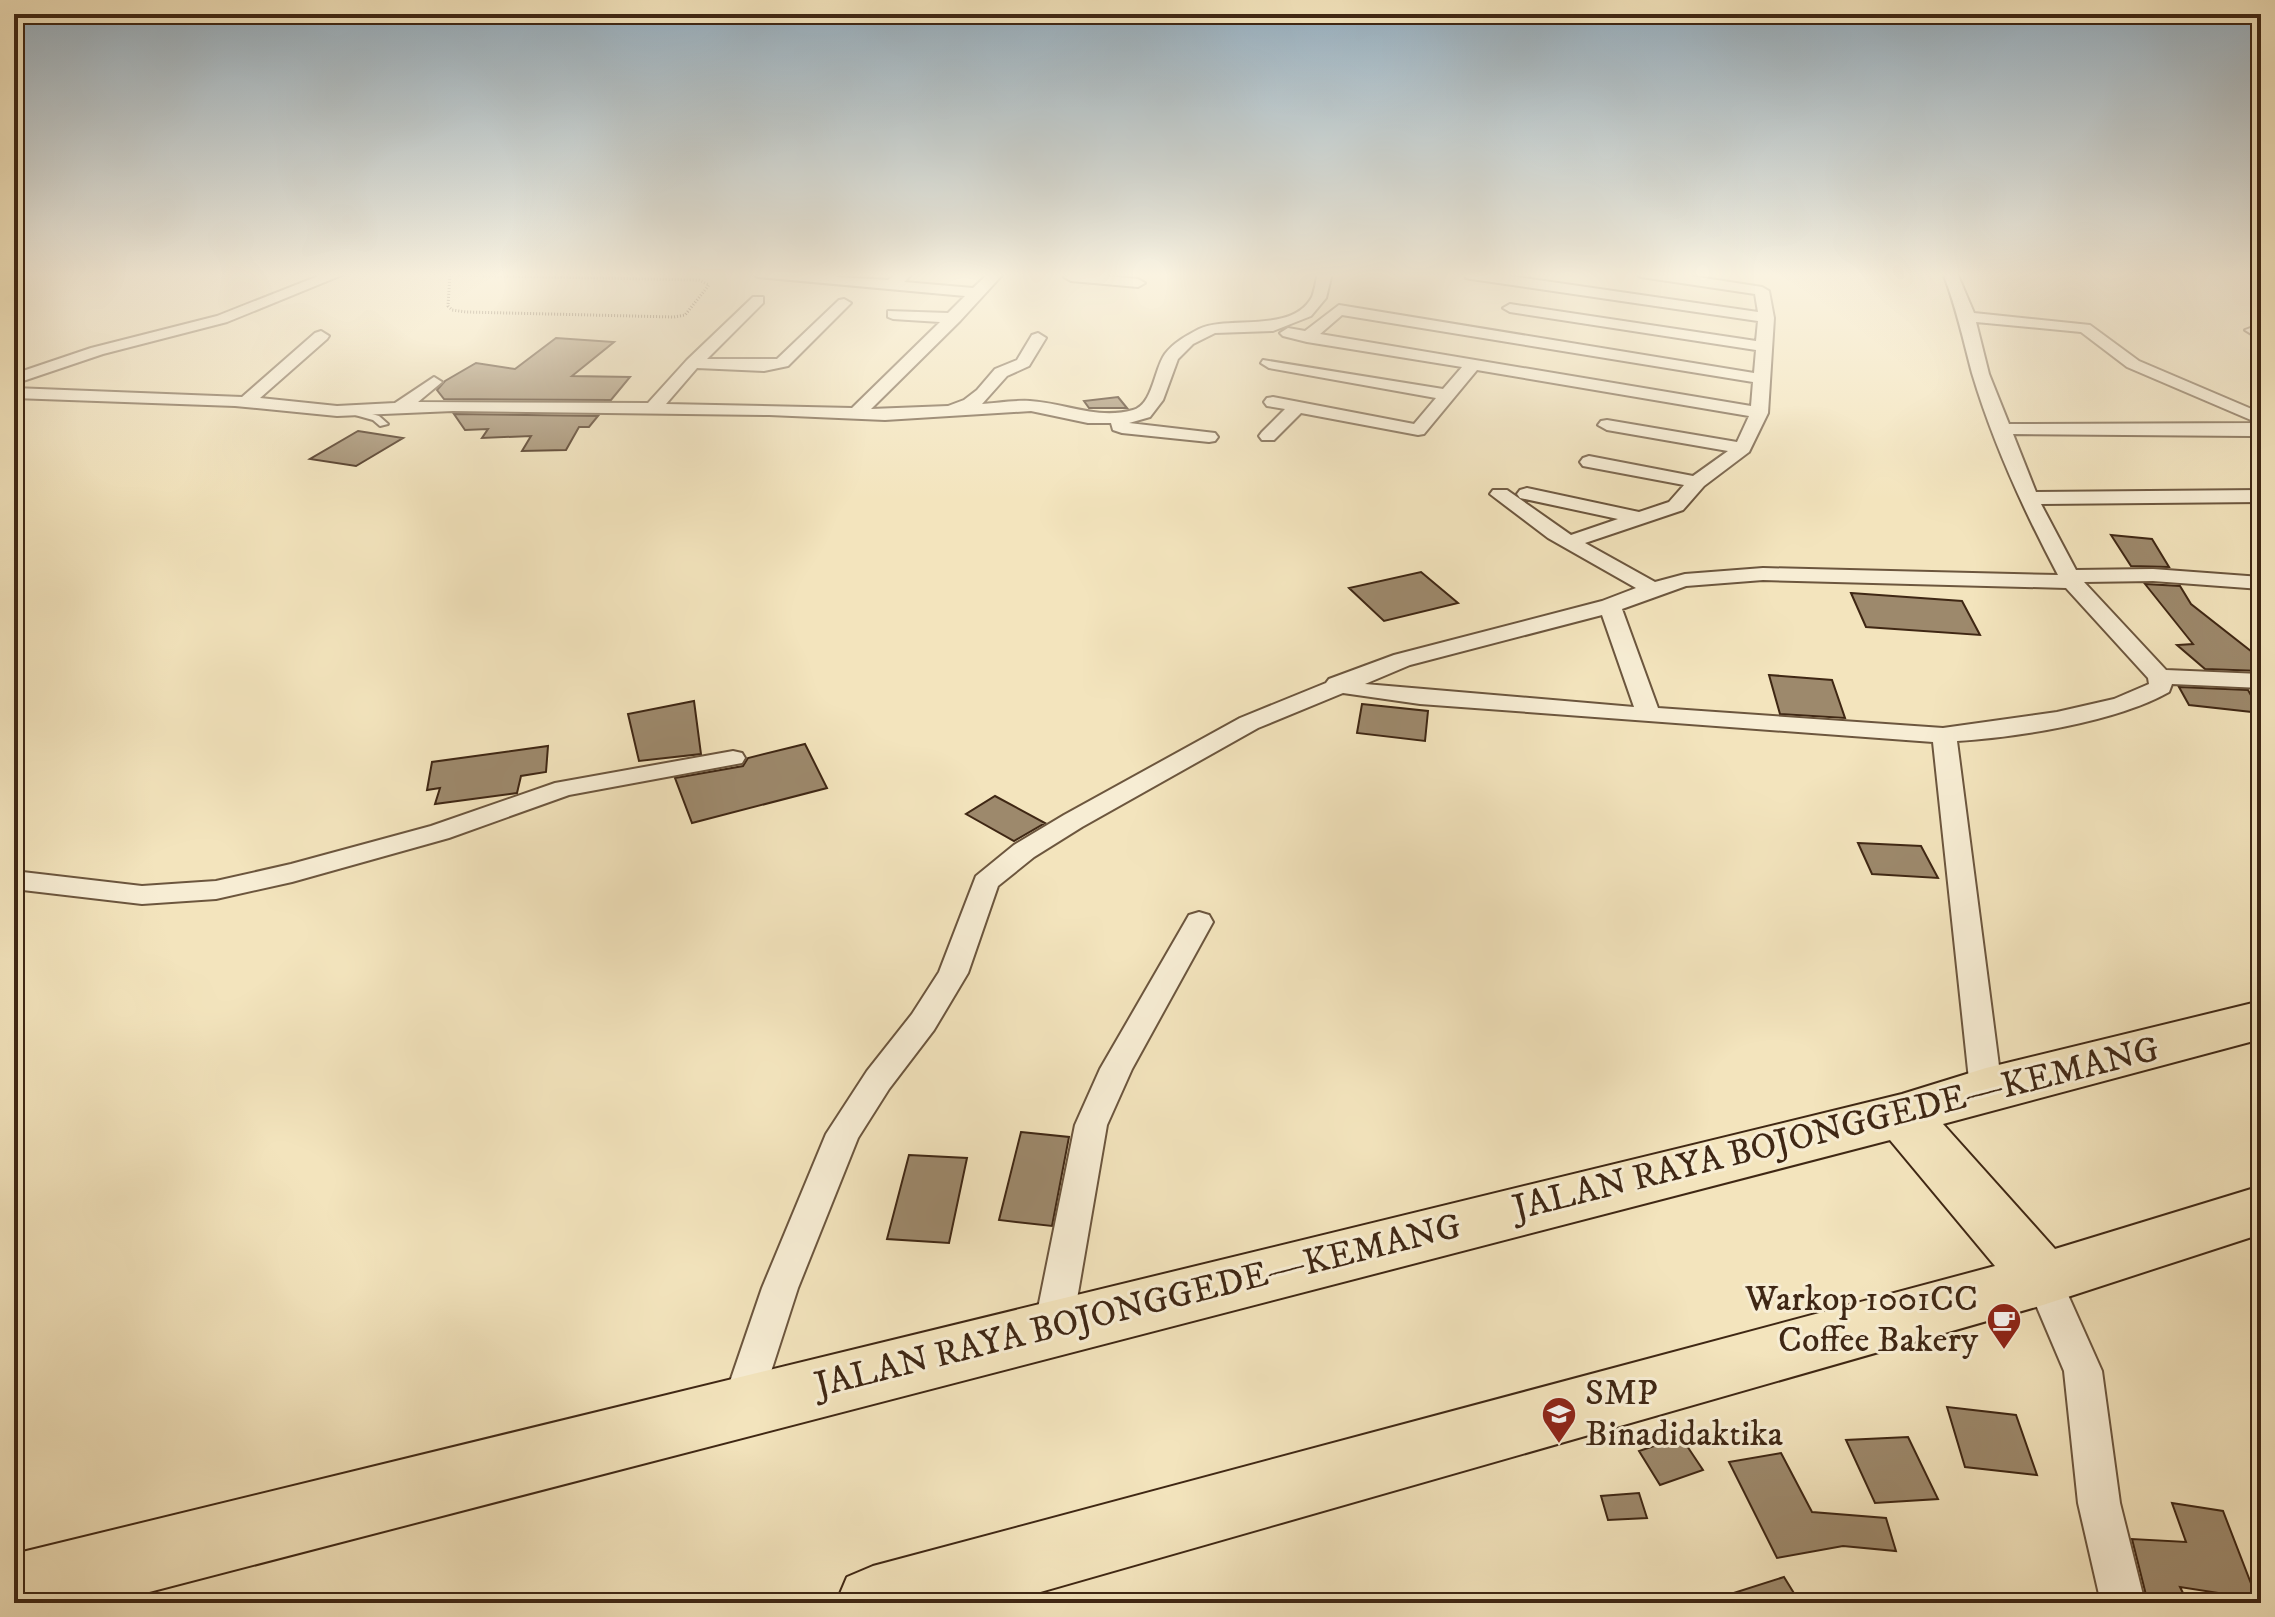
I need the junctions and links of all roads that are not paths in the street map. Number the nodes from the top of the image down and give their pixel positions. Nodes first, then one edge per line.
1 (107, 348) edge
2 (307, 348) edge
3 (708, 348) edge
4 (797, 348) edge
5 (924, 348) edge
6 (1032, 348) edge
7 (1180, 348) edge
8 (1375, 348) edge
9 (1575, 348) edge
10 (1764, 348) edge
11 (1975, 348) edge
12 (2112, 348) edge
13 (693, 363) junction
14 (1269, 363) dead end
15 (1473, 365) junction
16 (14, 379) edge
17 (1763, 379) junction
18 (434, 382) dead end
19 (14, 393) edge
20 (751, 395) dead end
21 (1447, 395) junction
22 (246, 402) junction
23 (1273, 402) dead end
24 (864, 406) junction
25 (1297, 407) junction
26 (400, 408) junction
27 (652, 409) junction
28 (351, 411) junction
29 (1759, 413) junction
30 (1122, 418) junction
31 (2261, 419) edge
32 (383, 424) dead end
33 (1607, 425) dead end
34 (2261, 428) edge
35 (2003, 429) junction
36 (1268, 436) dead end
37 (1209, 437) dead end
38 (1743, 448) junction
39 (1589, 462) dead end
40 (1697, 482) junction
41 (2261, 496) edge
42 (2029, 498) junction
43 (1644, 518) junction
44 (1569, 542) junction
45 (2071, 579) junction
46 (2261, 583) edge
47 (1653, 589) junction
48 (1610, 606) junction
49 (2159, 677) junction
50 (2261, 681) edge
51 (1337, 684) junction
52 (1649, 715) junction
53 (1944, 735) junction
54 (733, 758) dead end
55 (14, 880) edge
56 (1199, 922) dead end
57 (2261, 1020) edge
58 (1986, 1089) junction
59 (1902, 1115) junction
60 (2261, 1210) edge
61 (2043, 1279) junction
62 (1053, 1328) junction
63 (742, 1405) junction
64 (14, 1591) edge
65 (873, 1603) edge
66 (2123, 1603) edge

1 - 16 street
2 - 22 street
3 - 13 street
4 - 13 street
5 - 24 street
6 - 24 street
7 - 30 street
8 - 15 street
9 - 17 street
10 - 17 street
11 - 35 street
12 - 31 street
13 - 27 street
14 - 21 street
15 - 21 street
15 - 29 street
17 - 29 street
18 - 26 street
19 - 22 street
20 - 24 street
21 - 25 street
22 - 28 street
23 - 25 street
24 - 27 street
24 - 30 street
25 - 36 street
26 - 27 street
26 - 28 street
28 - 32 lane
29 - 38 street
30 - 37 street
33 - 38 street
34 - 35 street
35 - 42 street
38 - 40 street
39 - 40 street
40 - 43 street
41 - 42 street
42 - 45 street
43 - 44 street
43 - 44 street
44 - 47 street
45 - 46 street
45 - 47 street
45 - 49 street
47 - 48 street
48 - 51 street
48 - 52 street
49 - 50 street
49 - 53 street
51 - 52 street
51 - 63 street
52 - 53 street
53 - 58 street
54 - 55 street
56 - 62 street
57 - 58 highway, JALAN RAYA BOJONGGEDE—KEMANG
58 - 59 highway, JALAN RAYA BOJONGGEDE—KEMANG
59 - 61 highway
59 - 62 highway, JALAN RAYA BOJONGGEDE—KEMANG
60 - 61 highway
61 - 65 highway
61 - 66 street
62 - 63 highway, JALAN RAYA BOJONGGEDE—KEMANG
63 - 64 highway, JALAN RAYA BOJONGGEDE—KEMANG

